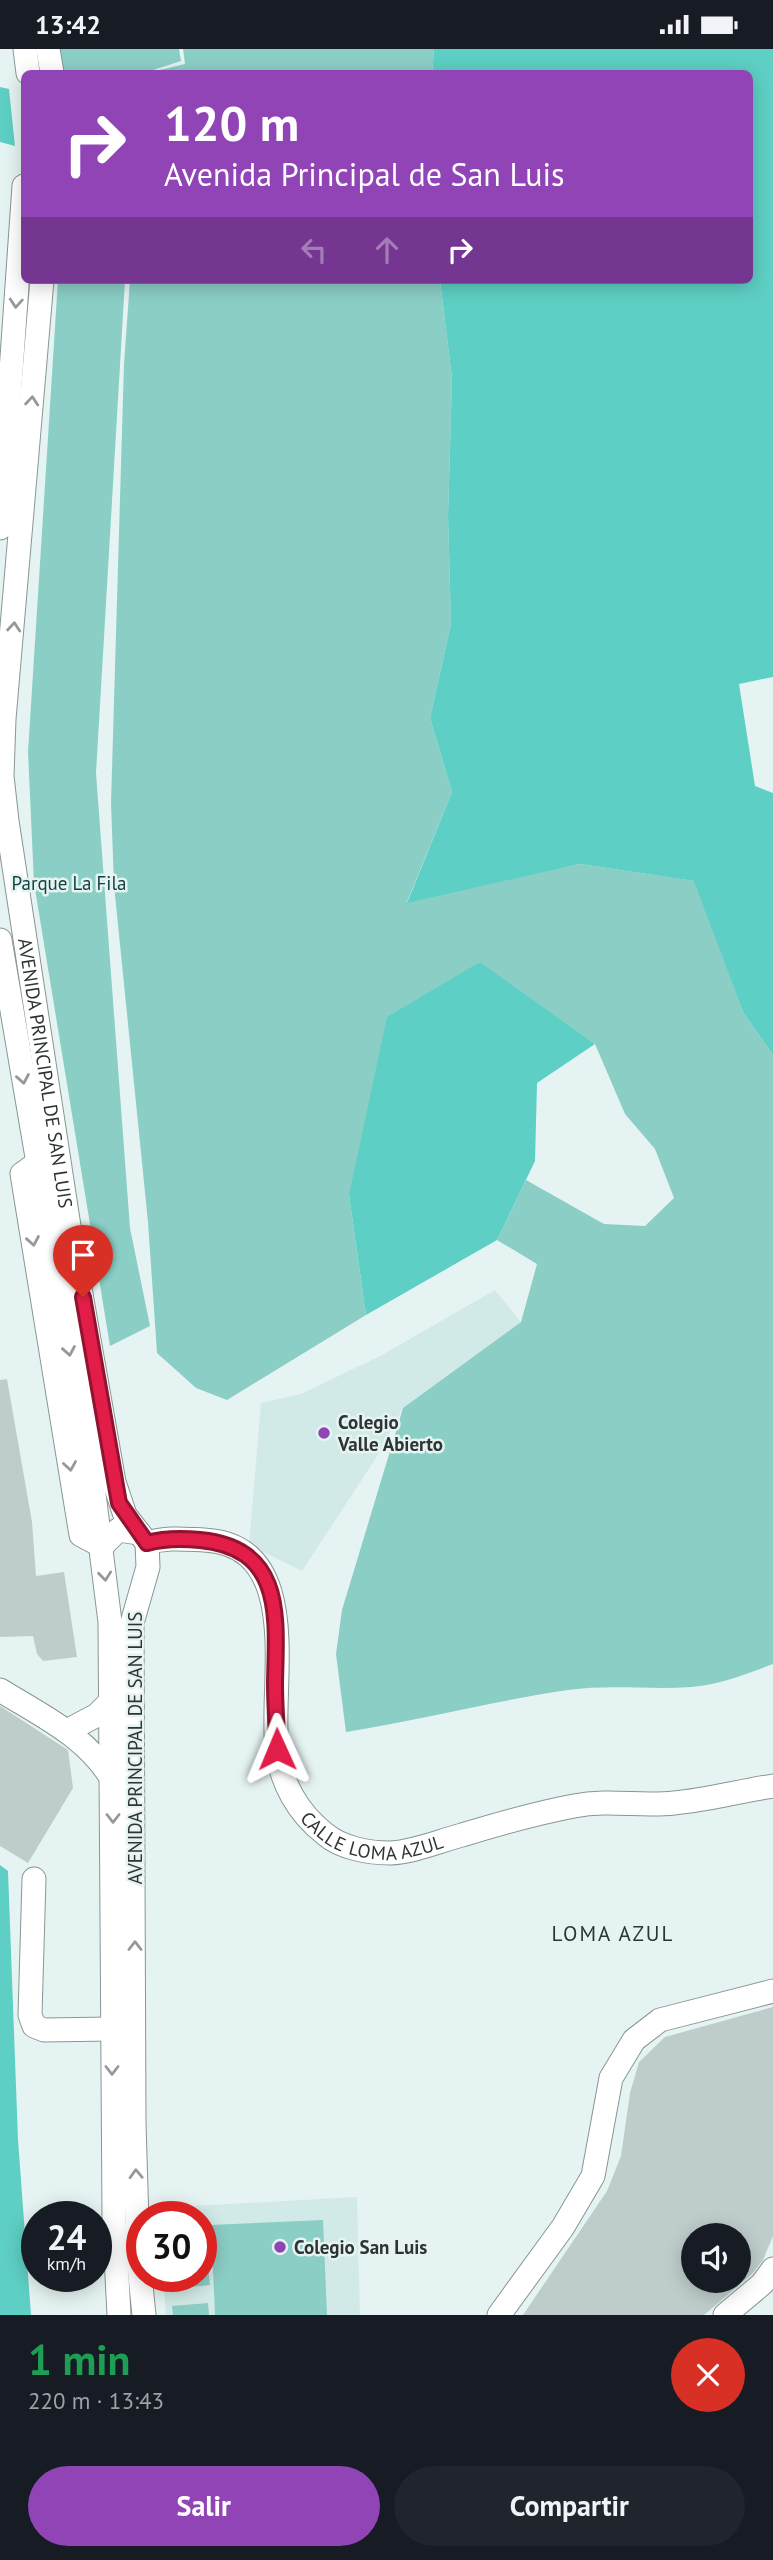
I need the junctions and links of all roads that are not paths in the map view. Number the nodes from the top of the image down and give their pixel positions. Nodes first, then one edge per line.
1 (25, 49) edge
2 (48, 49) edge
3 (28, 70) edge
4 (52, 70) edge
5 (21, 228) edge
6 (42, 284) edge
7 (0, 528) edge
8 (9, 893) edge
9 (0, 940) edge
10 (1, 964) edge
11 (32, 987) junction
12 (0, 1018) edge
13 (16, 1037) junction
14 (143, 1538) junction
15 (102, 1546) junction
16 (0, 1690) edge
17 (111, 1701) junction
18 (68, 1731) junction
19 (113, 1781) junction
20 (773, 1786) edge
21 (34, 1879) dead end
22 (773, 1991) edge
23 (112, 2029) junction
24 (773, 2269) edge
25 (119, 2315) edge
26 (144, 2315) edge
27 (499, 2315) edge
28 (725, 2315) edge

1 - 3 street
2 - 4 street
5 -> 7 street
8 -> 6 street, AVENIDA PRINCIPAL DE SAN LUIS
8 - 11 street, AVENIDA PRINCIPAL DE SAN LUIS
9 - 10 street, AVENIDA PRINCIPAL DE SAN LUIS
10 - 11 street
10 - 13 street, AVENIDA PRINCIPAL DE SAN LUIS
11 - 14 street, AVENIDA PRINCIPAL DE SAN LUIS
12 - 13 street
13 -> 15 street, AVENIDA PRINCIPAL DE SAN LUIS
14 - 15 street, CALLE LOMA AZUL
14 - 20 street, CALLE LOMA AZUL
26 -> 14 street, AVENIDA PRINCIPAL DE SAN LUIS
15 -> 17 street, AVENIDA PRINCIPAL DE SAN LUIS
16 - 18 street
17 - 18 street
17 - 19 street, AVENIDA PRINCIPAL DE SAN LUIS
18 - 19 street
19 -> 23 street, AVENIDA PRINCIPAL DE SAN LUIS
21 - 23 street
22 - 27 street
23 -> 25 street, AVENIDA PRINCIPAL DE SAN LUIS
24 - 28 street

